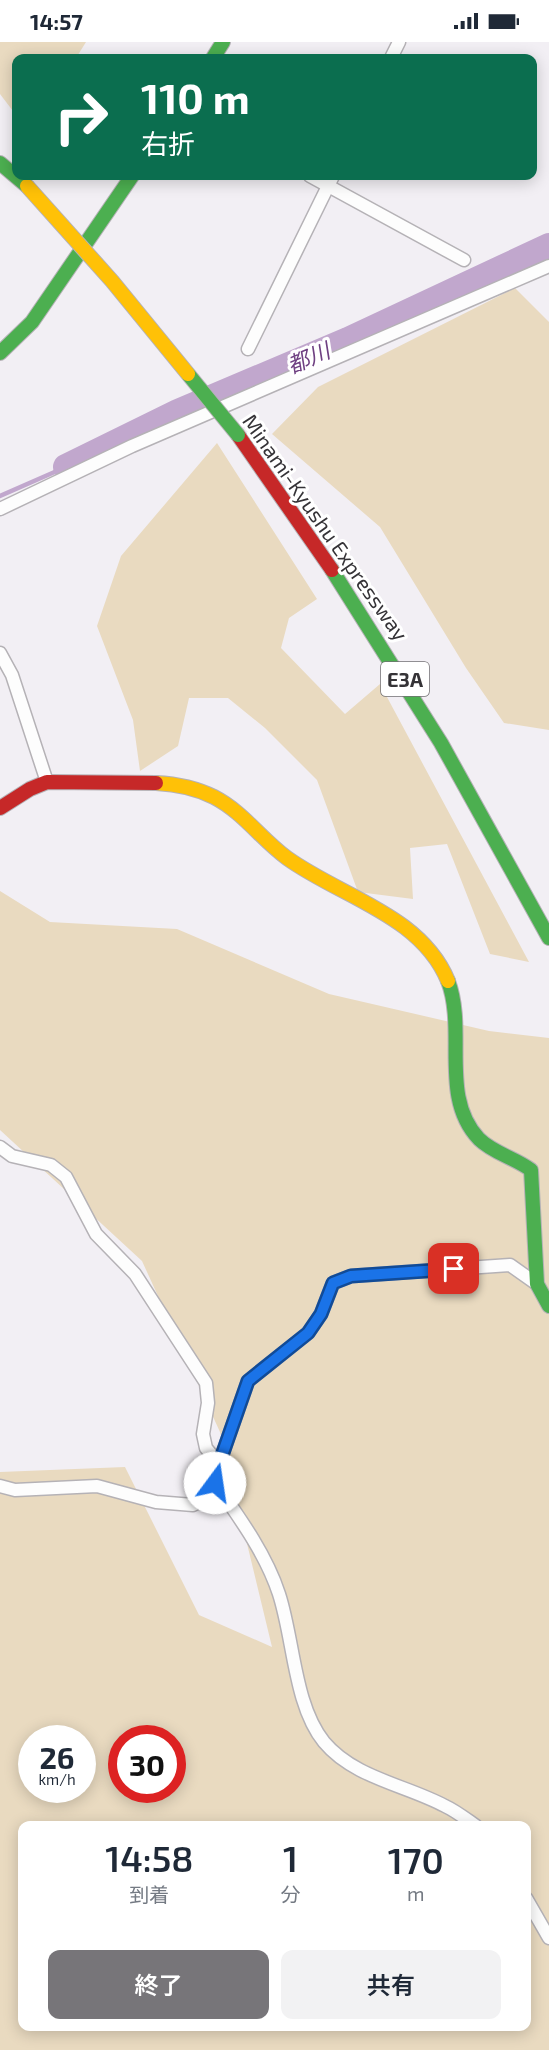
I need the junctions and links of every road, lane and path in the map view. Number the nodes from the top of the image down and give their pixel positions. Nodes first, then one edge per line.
1 (21, 180) edge
2 (129, 180) edge
3 (331, 181) edge
4 (464, 260) dead end
5 (549, 266) edge
6 (248, 350) dead end
7 (0, 353) edge
8 (0, 509) edge
9 (0, 653) edge
10 (47, 782) junction
11 (0, 808) edge
12 (549, 938) edge
13 (0, 1147) edge
14 (537, 1284) junction
15 (549, 1306) edge
16 (219, 1464) junction
17 (215, 1483) junction
18 (0, 1486) edge
19 (468, 1821) edge
20 (531, 1907) edge
21 (549, 1938) edge

1 - 12 main road, Minami-Kyushu Expressway / E3A, bridge
2 - 7 main road
3 - 4 street
3 - 6 street
5 - 8 street
9 - 10 street
10 - 11 main road
10 - 14 main road
13 - 16 street
14 - 15 main road
14 - 16 street
16 - 17 street
17 - 18 street
17 - 19 street
20 - 21 street

